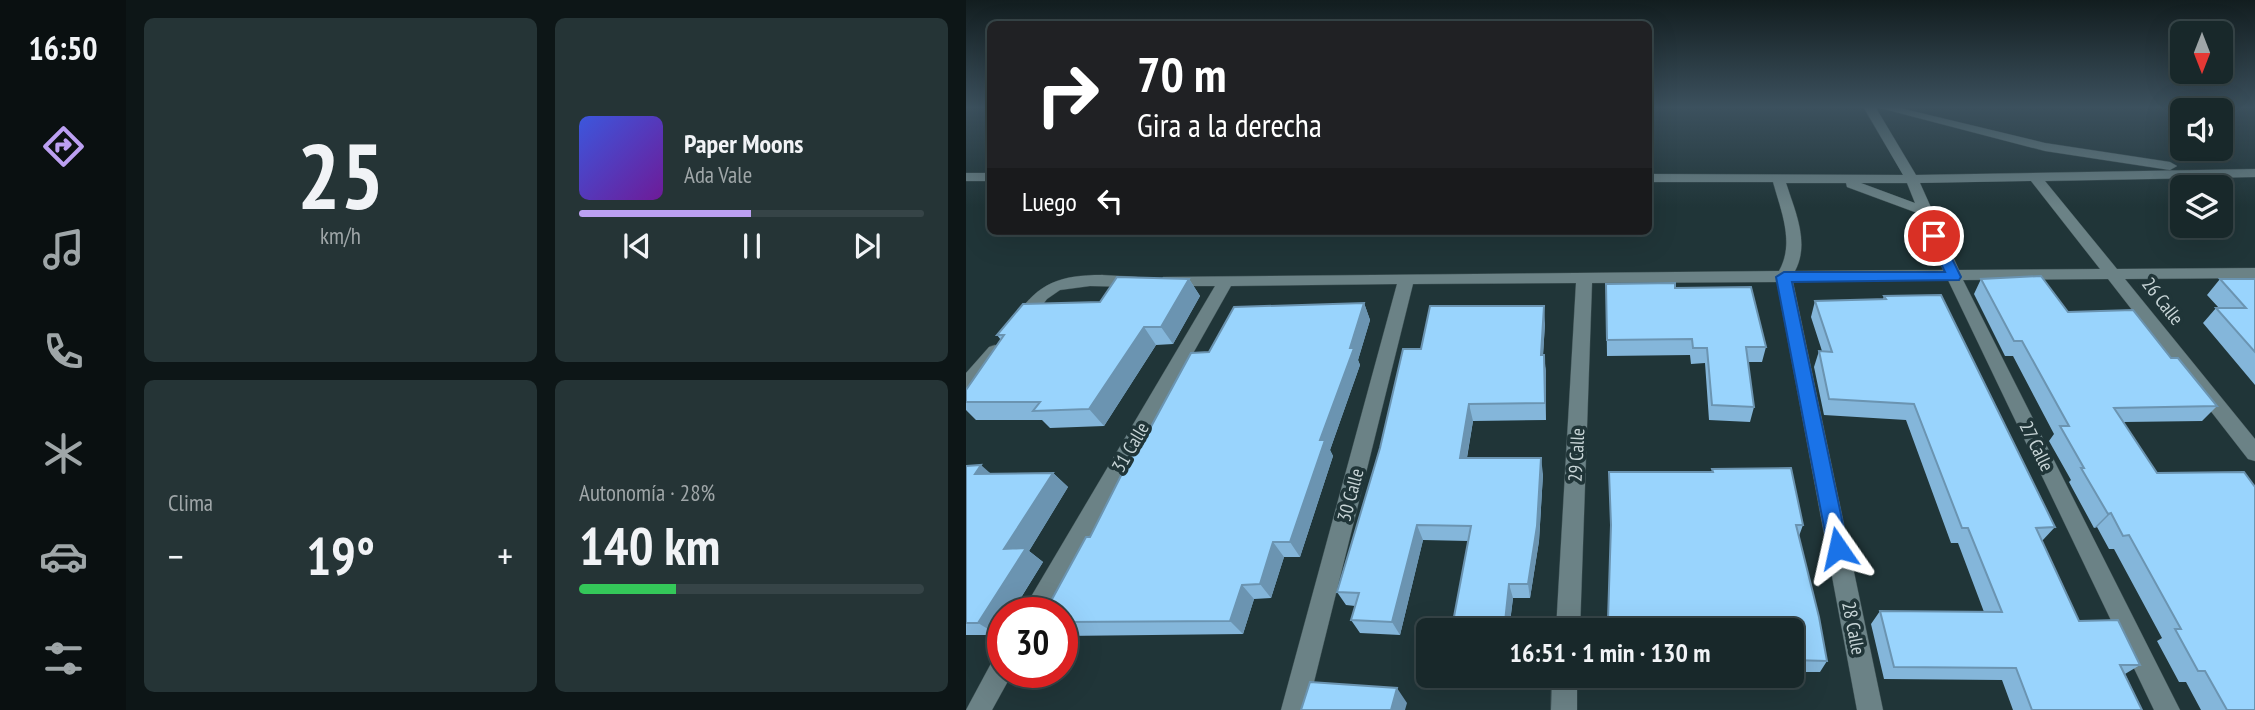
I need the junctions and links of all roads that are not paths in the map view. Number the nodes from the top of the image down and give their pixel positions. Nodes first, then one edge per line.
1 (1890, 141) edge
2 (2021, 141) edge
3 (2215, 173) junction
4 (2255, 173) edge
5 (966, 177) edge
6 (987, 177) edge
7 (1652, 178) edge
8 (1778, 178) junction
9 (2036, 178) junction
10 (1835, 179) junction
11 (1912, 179) junction
12 (1924, 211) junction
13 (2255, 274) edge
14 (2117, 275) junction
15 (1784, 277) junction
16 (1954, 277) junction
17 (1405, 280) junction
18 (1584, 280) junction
19 (1226, 281) junction
20 (966, 386) edge
21 (2255, 453) edge
22 (1043, 597) edge
23 (1568, 618) edge
24 (991, 688) edge
25 (1565, 688) edge
26 (978, 710) edge
27 (1294, 710) edge
28 (1564, 710) edge
29 (1870, 710) edge
30 (2168, 710) edge

1 - 11 street, 27 Calle
2 - 3 street
3 - 4 street
3 - 9 street
5 - 6 street
7 - 8 street
8 - 10 street
8 - 15 street, 28 Calle
9 - 11 street
9 - 14 street, 26 Calle
10 - 11 street
10 - 12 street
11 - 12 street, 27 Calle
12 - 16 street, 27 Calle
13 - 14 street
14 - 16 street
14 - 21 street, 26 Calle
15 - 16 street
15 - 18 street
15 - 29 street, 28 Calle
16 - 30 street, 27 Calle
17 - 18 street
17 - 19 street
17 - 27 street, 30 Calle
18 - 23 street, 29 Calle
19 - 20 street
19 - 22 street, 31 Calle
24 - 26 street
25 - 28 street

